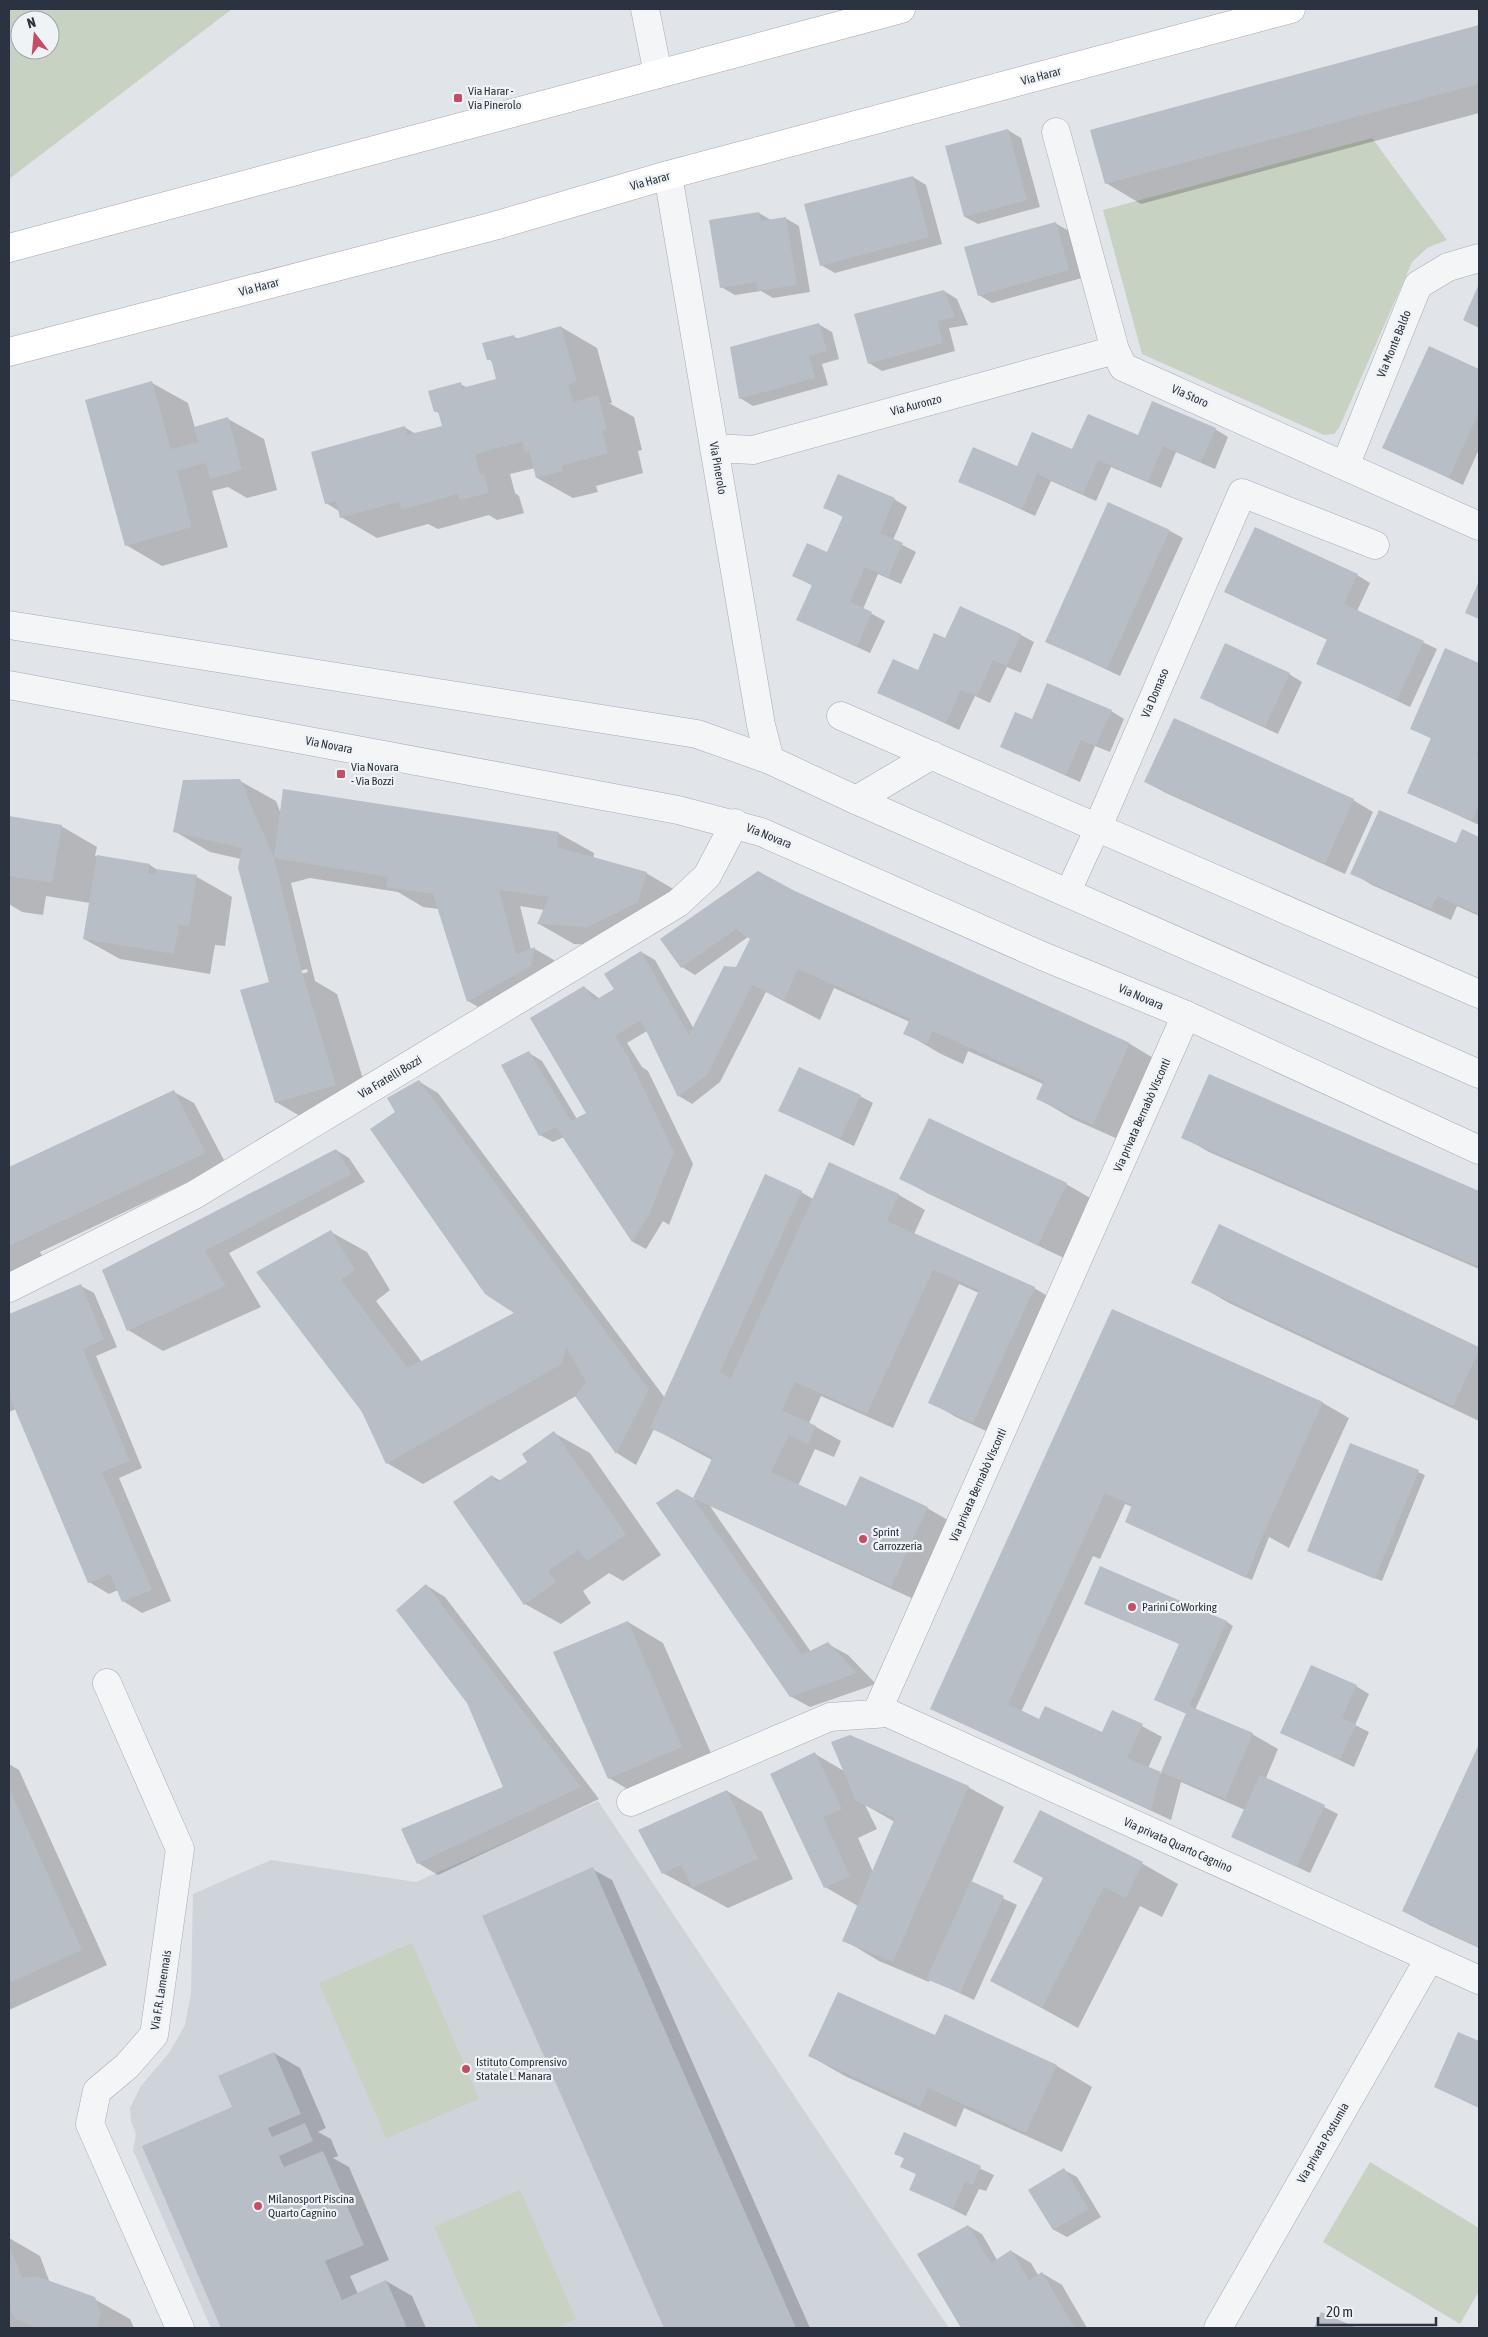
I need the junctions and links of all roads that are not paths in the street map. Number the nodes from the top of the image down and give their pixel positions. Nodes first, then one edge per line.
1 (645, 9) edge
2 (901, 9) edge
3 (1291, 9) edge
4 (658, 74) junction
5 (1056, 132) dead end
6 (668, 176) junction
7 (9, 248) edge
8 (1479, 258) edge
9 (1115, 350) junction
10 (9, 352) edge
11 (714, 448) junction
12 (1346, 466) junction
13 (1479, 526) edge
14 (1374, 545) dead end
15 (9, 625) edge
16 (9, 685) edge
17 (841, 716) dead end
18 (932, 755) junction
19 (770, 760) junction
20 (856, 800) junction
21 (735, 823) junction
22 (1097, 829) junction
23 (1068, 892) junction
24 (1479, 994) edge
25 (1186, 1015) junction
26 (1479, 1074) edge
27 (1479, 1150) edge
28 (9, 1288) edge
29 (107, 1683) dead end
30 (876, 1714) junction
31 (631, 1802) dead end
32 (1430, 1959) junction
33 (1479, 1980) edge
34 (180, 2328) edge
35 (1218, 2328) edge

1 - 4 street
2 - 4 main road
3 - 6 main road, Via Harar
4 - 7 main road
5 - 9 street, Via Storo
6 - 10 main road, Via Harar
6 - 11 street, Via Pinerolo
8 - 12 street, Via Monte Baldo
9 - 11 street, Via Auronzo
9 - 12 street, Via Storo
11 - 19 street, Via Pinerolo
12 - 13 street, Via Storo
14 - 22 street, Via Domaso
15 - 19 street
16 - 21 street, Via Novara
17 - 18 street
18 - 20 street
18 - 22 street
19 - 20 street
20 - 23 street
21 - 25 street, Via Novara
21 - 28 street, Via Fratelli Bozzi
22 - 23 street, Via Domaso
22 - 24 street
23 - 26 street
25 - 27 street, Via Novara
25 - 30 street, Via privata Bernabò Visconti
29 - 34 street, Via F.R. Lamennais
30 - 31 street
30 - 32 street, Via privata Quarto Cagnino
32 - 33 street, Via privata Quarto Cagnino
32 - 35 street, Via privata Postumia

